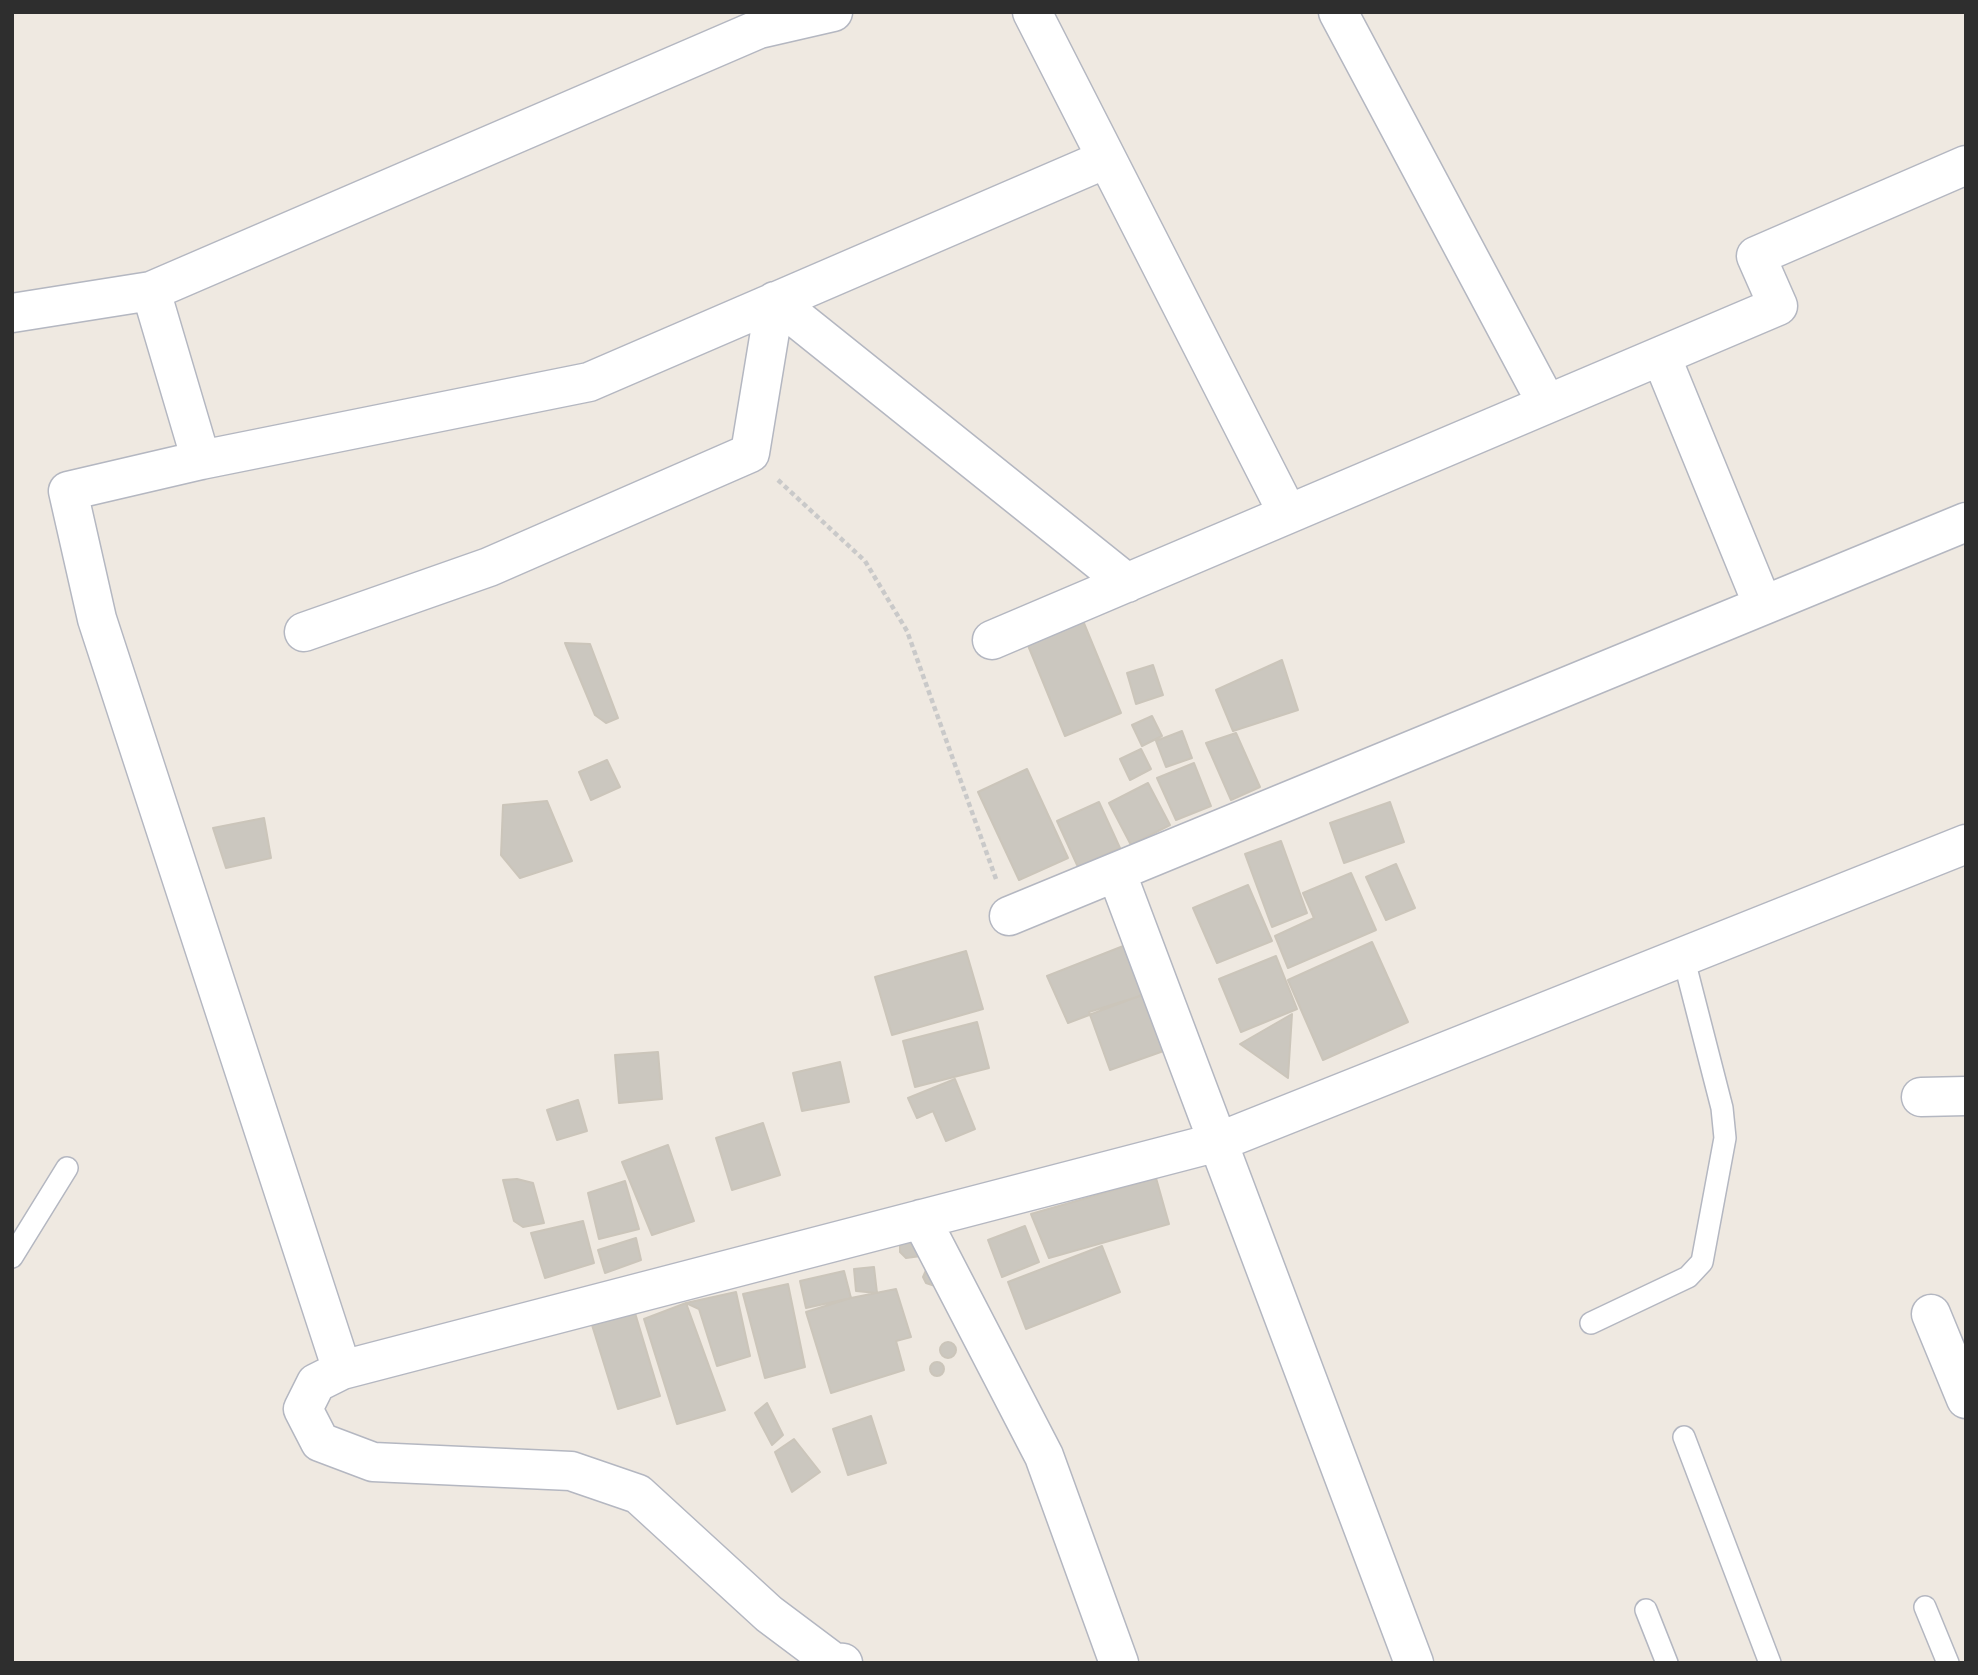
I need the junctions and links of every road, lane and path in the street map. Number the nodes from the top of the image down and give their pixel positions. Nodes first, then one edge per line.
1 (833, 12) edge
2 (1032, 12) edge
3 (1338, 12) edge
4 (1106, 159) junction
5 (1966, 165) edge
6 (151, 291) junction
7 (775, 302) junction
8 (12, 313) edge
9 (1661, 356) junction
10 (1547, 404) junction
11 (750, 453) junction
12 (201, 460) junction
13 (1288, 514) junction
14 (1966, 522) edge
15 (1127, 583) junction
16 (1762, 603) junction
17 (304, 632) dead end
18 (992, 640) dead end
19 (1966, 844) edge
20 (1117, 874) junction
21 (1009, 916) joint
22 (1683, 956) junction
23 (1966, 1096) edge
24 (1921, 1097) dead end
25 (1218, 1142) junction
26 (67, 1168) dead end
27 (921, 1219) junction
28 (12, 1257) edge
29 (1931, 1314) dead end
30 (1591, 1323) dead end
31 (342, 1370) junction
32 (1966, 1399) edge
33 (1684, 1437) dead end
34 (1925, 1607) dead end
35 (1646, 1609) dead end
36 (843, 1663) edge
37 (1119, 1663) edge
38 (1414, 1663) edge
39 (1667, 1663) edge
40 (1770, 1663) edge
41 (1948, 1663) edge

1 - 6 street
2 - 4 street
3 - 10 street
4 - 7 street
4 - 13 street
5 - 9 street
6 - 8 street
6 - 12 street
7 - 11 street
7 - 12 street
7 - 15 street
9 - 10 street
9 - 16 street
10 - 13 street
11 - 17 street
11 - 21 path
12 - 31 street
13 - 15 street
14 - 16 street
15 - 18 street
16 - 20 street
19 - 22 street
20 - 21 street
20 - 25 street
22 - 25 street
22 - 30 lane
23 - 24 street
25 - 27 street
25 - 38 street
26 - 28 lane
27 - 31 street
27 - 37 street
29 - 32 street
31 - 36 street
33 - 40 lane
34 - 41 lane
35 - 39 lane

